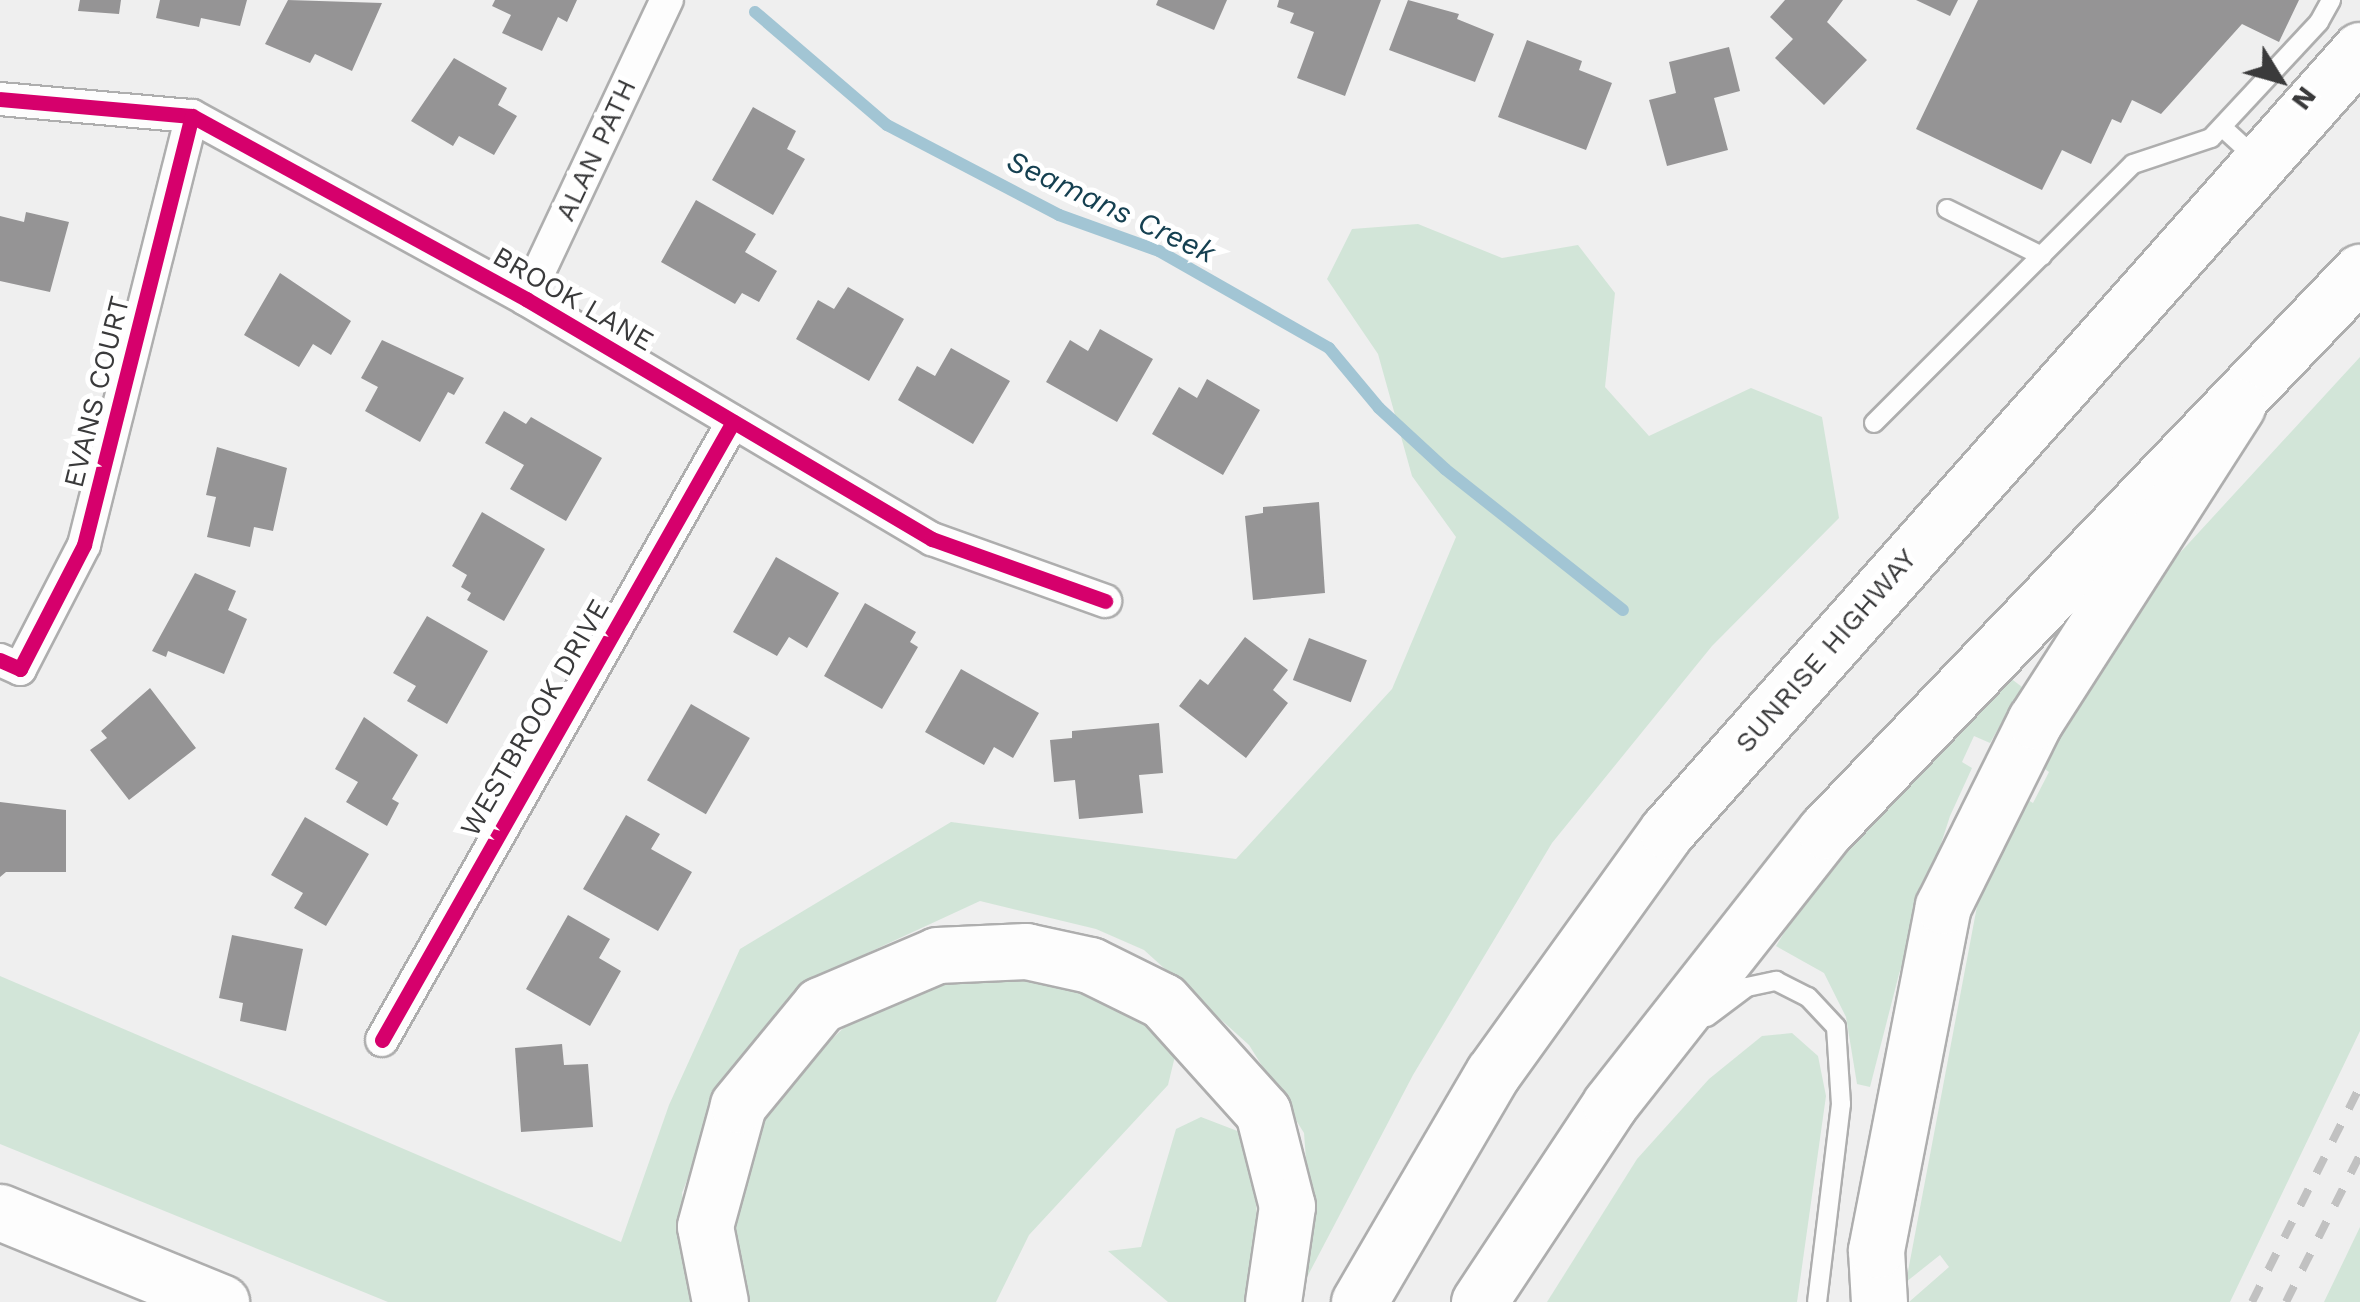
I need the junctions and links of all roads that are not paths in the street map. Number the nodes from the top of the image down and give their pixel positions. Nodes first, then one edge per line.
1 (667, 0) edge
2 (2331, 0) edge
3 (2321, 63) edge
4 (0, 98) edge
5 (192, 116) junction
6 (2240, 144) junction
7 (1947, 208) dead end
8 (2042, 256) junction
9 (2360, 272) edge
10 (526, 300) junction
11 (2237, 406) junction
12 (732, 422) junction
13 (1874, 422) dead end
14 (1105, 600) dead end
15 (10, 664) edge
16 (382, 1040) dead end
17 (1610, 1104) junction
18 (0, 1212) edge
19 (222, 1302) edge
20 (720, 1302) edge
21 (1272, 1302) edge
22 (1360, 1302) edge
23 (1478, 1302) edge
24 (1818, 1302) edge
25 (1880, 1302) edge

1 - 10 street, ALAN PATH
2 - 3 lane
3 - 6 highway, SUNRISE HIGHWAY
4 - 5 street, BROOK LANE
5 - 10 street, BROOK LANE
5 - 15 street, EVANS COURT
6 - 8 lane
6 - 22 highway, SUNRISE HIGHWAY
7 - 8 lane
8 - 13 lane
9 - 11 highway
10 - 12 street, BROOK LANE
11 - 17 highway
11 - 25 highway
12 - 14 street, BROOK LANE
12 - 16 street, WESTBROOK DRIVE
17 - 23 highway
17 - 24 lane
18 - 19 highway
20 - 21 highway

